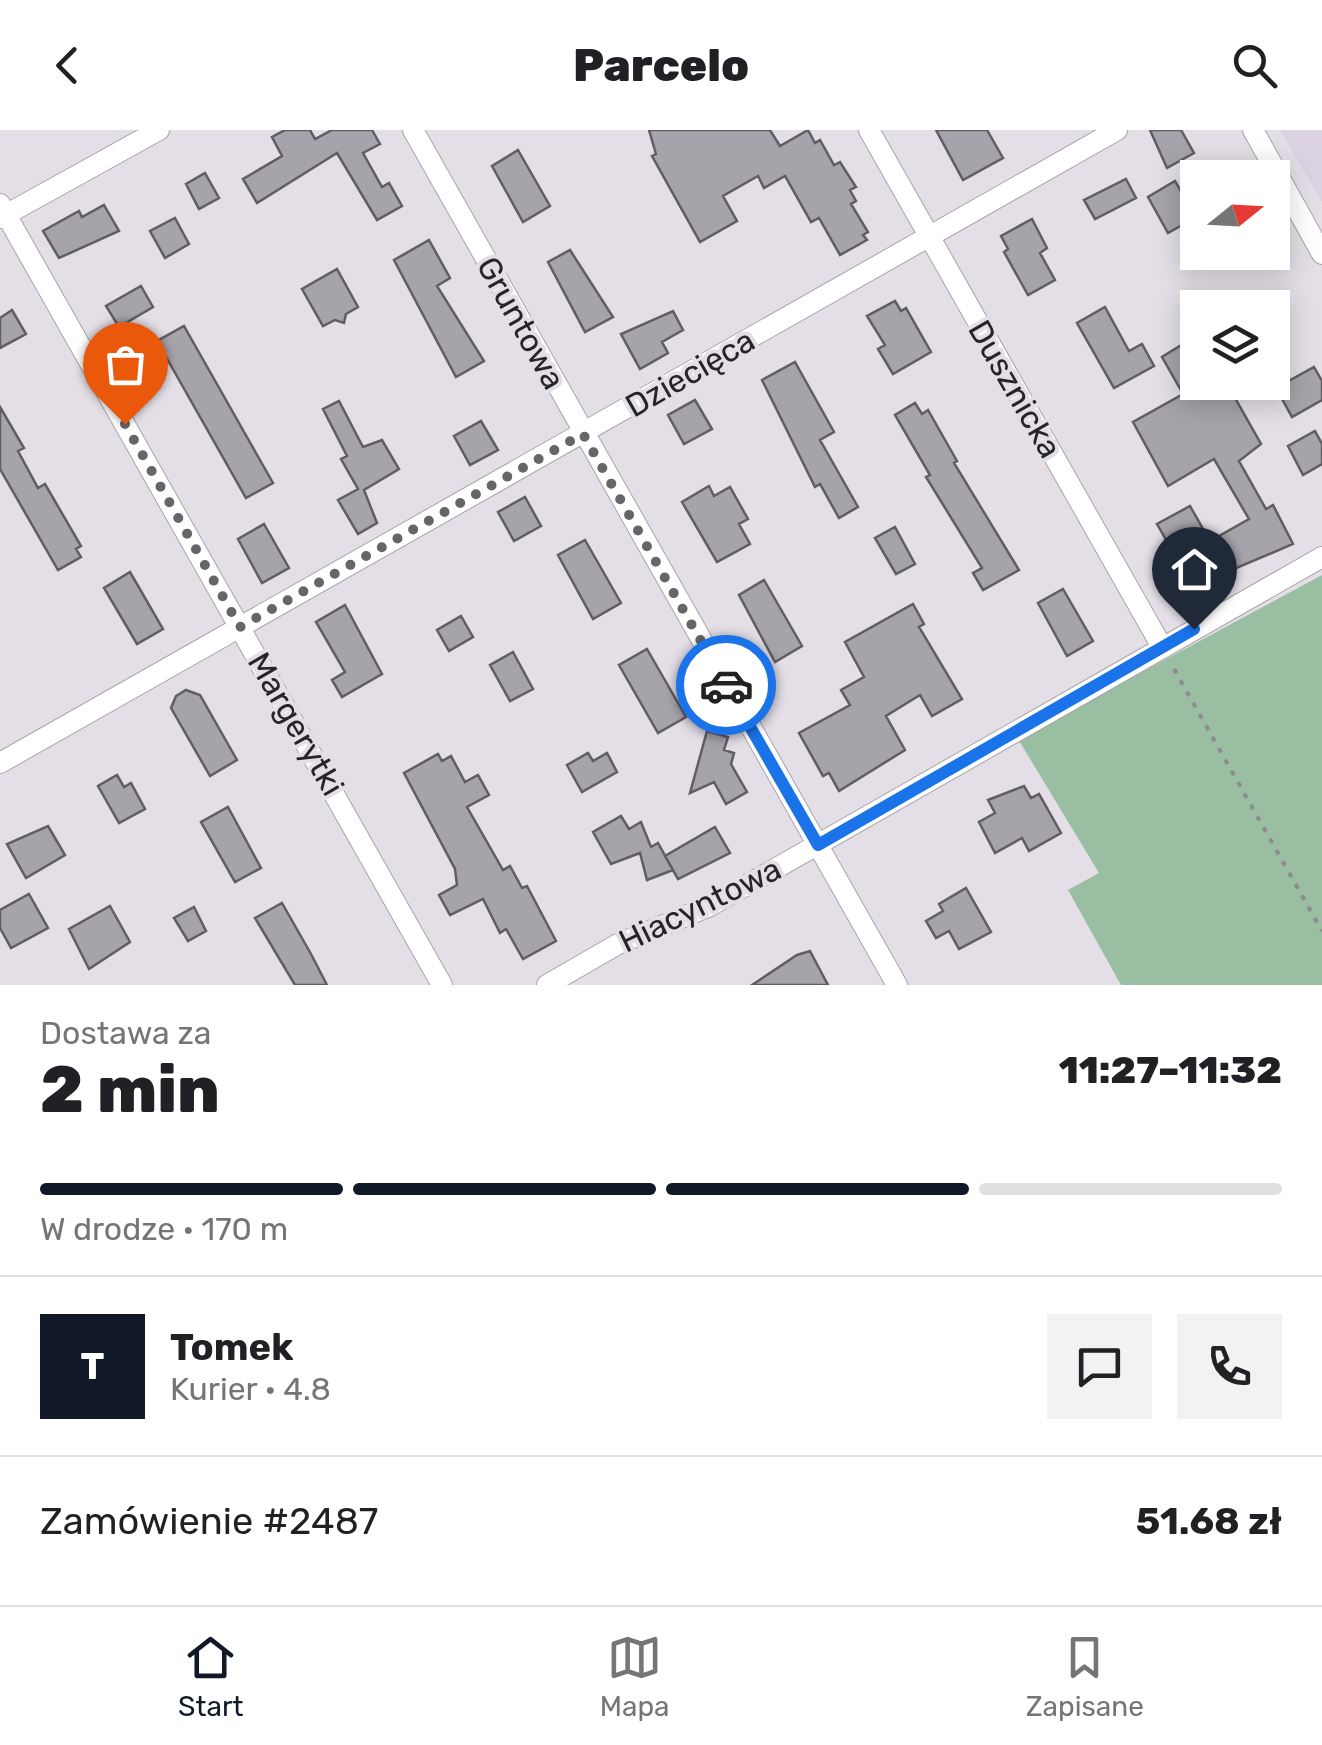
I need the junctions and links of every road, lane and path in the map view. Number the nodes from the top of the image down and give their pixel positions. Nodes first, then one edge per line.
1 (158, 130) edge
2 (413, 130) edge
3 (869, 130) edge
4 (1118, 130) edge
5 (1253, 130) edge
6 (2, 212) edge
7 (929, 236) junction
8 (1322, 254) edge
9 (583, 434) junction
10 (1322, 557) edge
11 (240, 627) junction
12 (1162, 647) junction
13 (0, 763) edge
14 (818, 845) junction
15 (1322, 931) edge
16 (442, 985) edge
17 (547, 985) edge
18 (897, 985) edge

1 - 6 street
2 - 9 street, Gruntowa
3 - 7 street, Dusznicka
4 - 7 street, Dziecięca
5 - 8 street
6 - 11 street, Margerytki
7 - 9 street, Dziecięca
7 - 12 street, Dusznicka
9 - 11 street, Dziecięca
9 - 14 street, Gruntowa
10 - 12 street, Hiacyntowa
11 - 13 street, Dziecięca
11 - 16 street, Margerytki
12 - 14 street, Hiacyntowa
12 - 15 path
14 - 17 street, Hiacyntowa
14 - 18 street, Gruntowa

